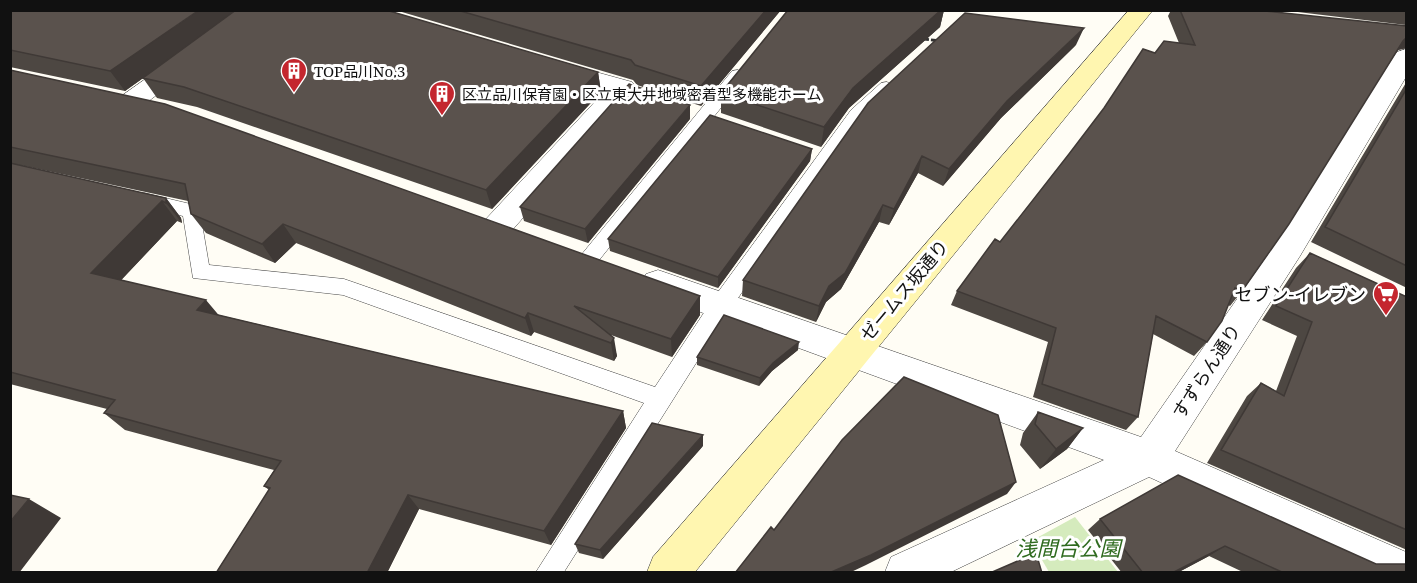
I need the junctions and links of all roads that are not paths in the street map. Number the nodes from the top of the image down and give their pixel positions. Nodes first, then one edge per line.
1 (259, 10) edge
2 (1142, 10) edge
3 (1407, 57) edge
4 (534, 62) edge
5 (748, 63) edge
6 (898, 77) edge
7 (97, 96) edge
8 (129, 103) junction
9 (685, 109) edge
10 (163, 111) edge
11 (705, 116) junction
12 (727, 123) edge
13 (805, 150) edge
14 (827, 158) junction
15 (124, 196) edge
16 (528, 238) edge
17 (1289, 248) junction
18 (559, 249) edge
19 (1321, 263) edge
20 (611, 267) junction
21 (721, 305) junction
22 (851, 353) junction
23 (660, 399) junction
24 (1149, 458) junction
25 (549, 573) edge
26 (668, 573) edge
27 (906, 573) edge
28 (1403, 573) edge

1 - 8 street
2 - 22 street, ゼームス坂通り
3 - 17 street, すずらん通り
4 - 16 street
5 - 11 lane
6 - 14 lane
7 - 8 street
8 - 10 street
9 - 11 lane
11 - 12 lane
11 - 20 lane
13 - 14 lane
14 - 21 lane
15 - 23 lane
17 - 19 street
17 - 24 street, すずらん通り
18 - 20 street
20 - 21 street
21 - 22 street
21 - 23 lane
22 - 24 street
22 - 26 street, ゼームス坂通り
23 - 25 lane
24 - 27 street
24 - 28 street

